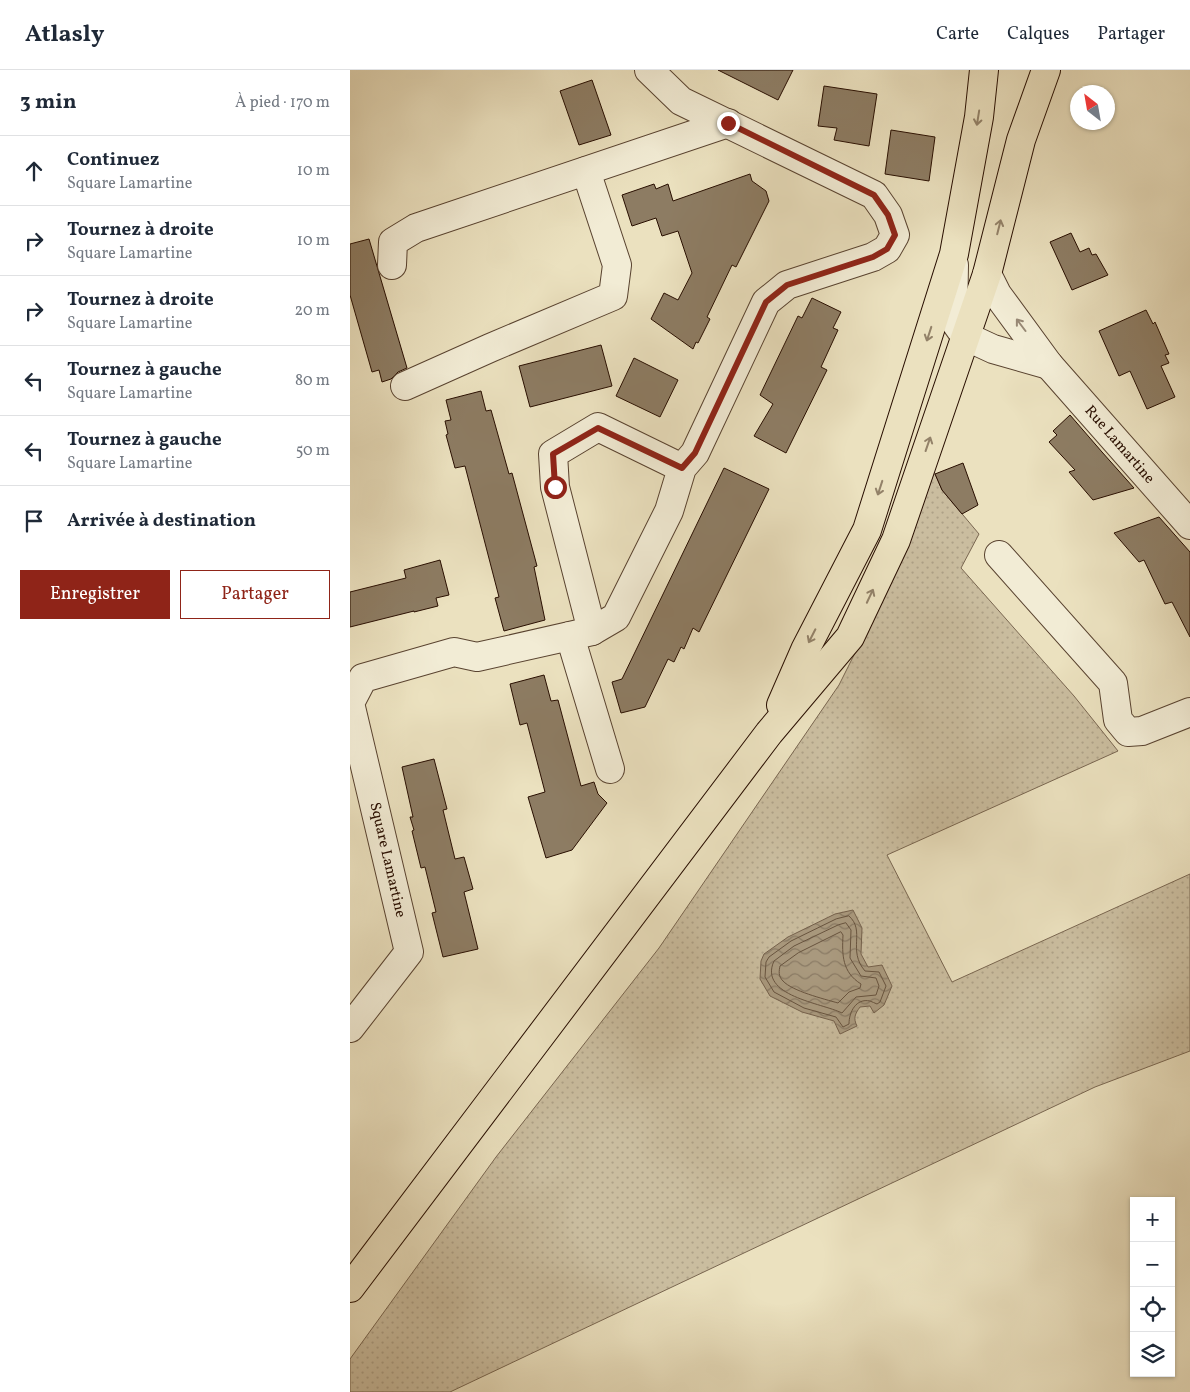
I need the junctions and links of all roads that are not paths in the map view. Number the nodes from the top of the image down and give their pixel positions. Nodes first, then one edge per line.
1 (650, 70) edge
2 (984, 70) edge
3 (1046, 70) edge
4 (728, 123) junction
5 (586, 171) junction
6 (954, 254) junction
7 (392, 265) dead end
8 (987, 274) junction
9 (965, 336) junction
10 (1049, 365) junction
11 (405, 386) dead end
12 (682, 468) junction
13 (1190, 525) edge
14 (999, 555) dead end
15 (581, 633) junction
16 (1190, 712) edge
17 (769, 733) junction
18 (610, 769) dead end
19 (350, 1028) edge
20 (350, 1288) edge

1 - 4 street, Square Lamartine
2 -> 6 main road
8 -> 3 main road
4 - 5 street
4 - 12 street, Square Lamartine
5 - 7 street
5 - 11 street
6 - 9 street
6 -> 17 main road
8 - 9 main road
10 -> 8 street, Rue Lamartine
9 - 10 street
17 -> 9 main road
10 - 13 street, Rue Lamartine
12 - 15 street, Square Lamartine
12 - 15 street
14 - 16 street
15 - 18 street
15 - 19 street, Square Lamartine
17 - 20 main road

